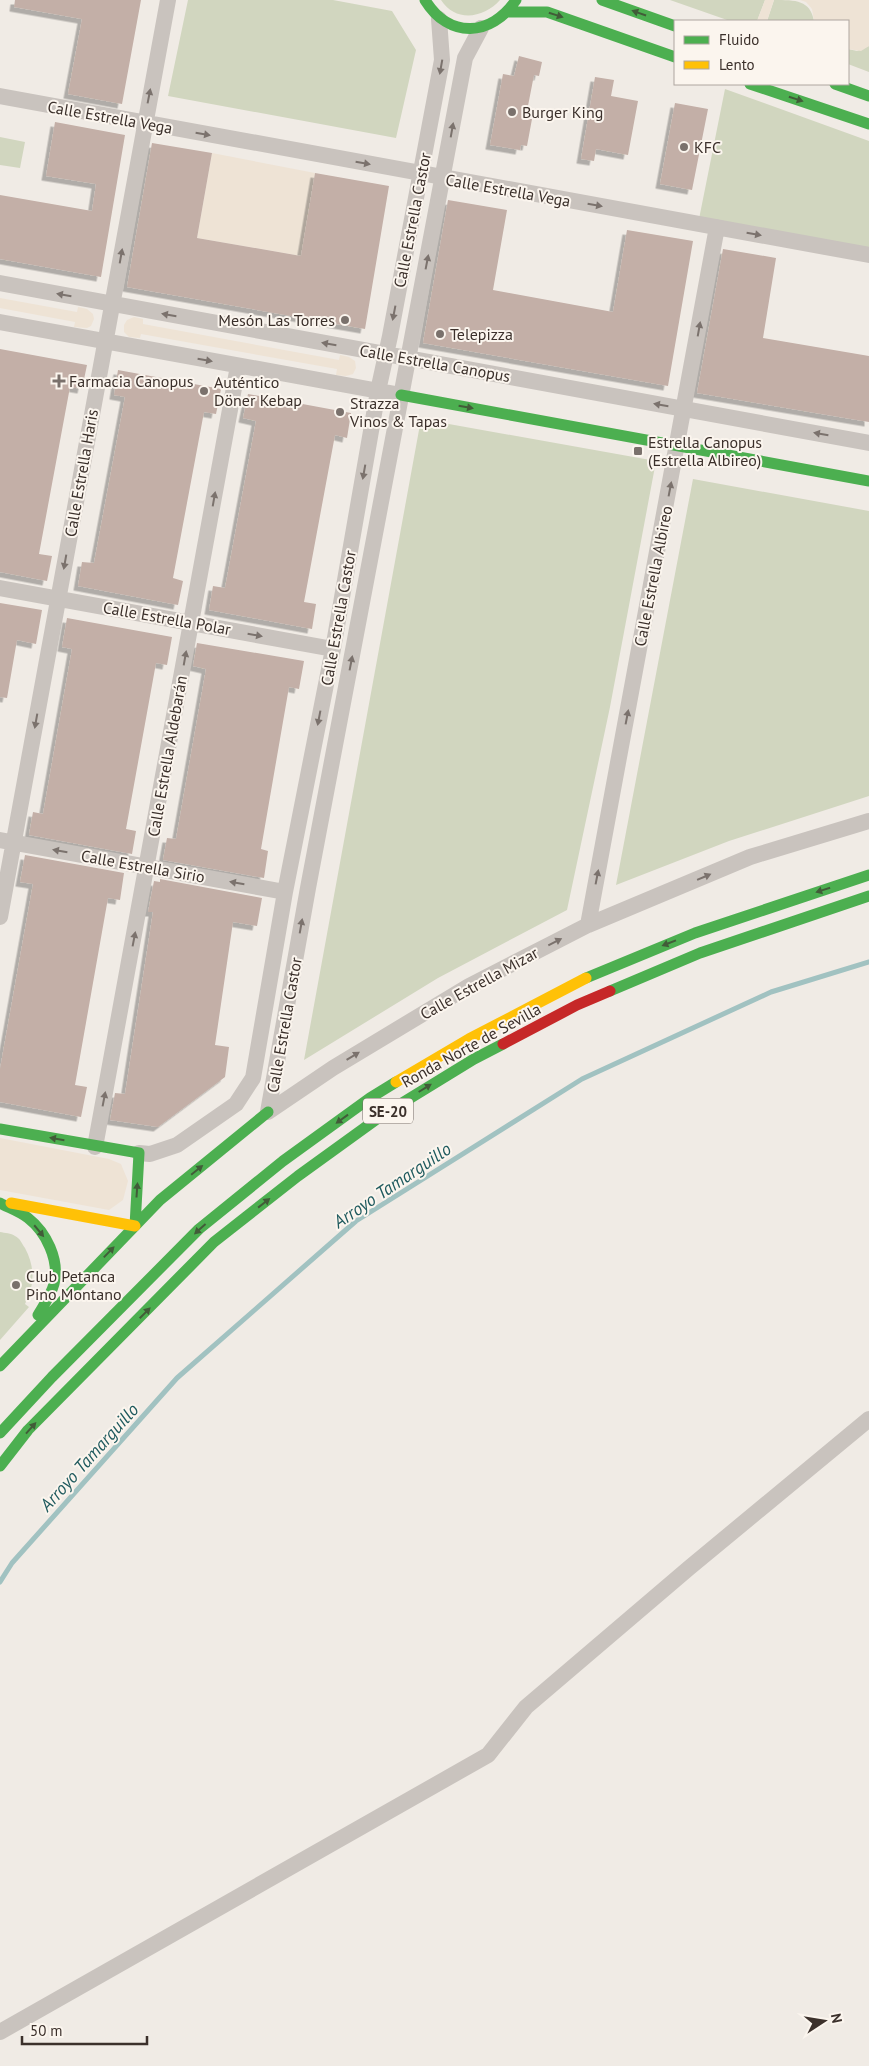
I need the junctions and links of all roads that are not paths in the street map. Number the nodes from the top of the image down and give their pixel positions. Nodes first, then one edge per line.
1 (168, 0) edge
2 (425, 0) edge
3 (516, 0) edge
4 (602, 0) edge
5 (508, 12) junction
6 (440, 19) junction
7 (674, 26) edge
8 (482, 28) junction
9 (674, 57) edge
10 (753, 85) edge
11 (838, 85) edge
12 (0, 96) edge
13 (869, 96) edge
14 (144, 123) junction
15 (869, 124) edge
16 (421, 174) junction
17 (443, 178) junction
18 (717, 227) junction
19 (869, 255) edge
20 (0, 283) edge
21 (112, 304) junction
22 (0, 322) edge
23 (106, 342) junction
24 (386, 354) junction
25 (408, 358) junction
26 (238, 366) junction
27 (378, 391) junction
28 (401, 396) junction
29 (685, 409) junction
30 (869, 443) edge
31 (678, 446) junction
32 (869, 481) edge
33 (0, 588) edge
34 (58, 599) junction
35 (191, 623) junction
36 (333, 649) junction
37 (869, 821) edge
38 (7, 841) edge
39 (147, 867) junction
40 (869, 875) edge
41 (285, 892) junction
42 (869, 896) edge
43 (0, 917) edge
44 (588, 925) junction
45 (268, 1112) junction
46 (0, 1129) edge
47 (95, 1146) junction
48 (139, 1154) junction
49 (0, 1202) edge
50 (135, 1226) junction
51 (14, 1350) junction
52 (0, 1366) edge
53 (869, 1420) edge
54 (0, 1433) edge
55 (0, 1466) edge
56 (0, 2032) edge

14 -> 1 street, Calle Estrella Haris
2 - 6 main road
3 - 5 main road
7 -> 4 main road
5 - 8 main road
5 -> 9 main road
6 - 8 main road
6 -> 16 street, Calle Estrella Castor
17 -> 8 street, Calle Estrella Castor
10 -> 15 main road
11 - 13 main road
12 - 14 street, Calle Estrella Vega
14 -> 16 street, Calle Estrella Vega
21 -> 14 street, Calle Estrella Haris
16 - 17 street, Calle Estrella Vega
16 -> 24 street, Calle Estrella Castor
17 -> 18 street, Calle Estrella Vega
25 -> 17 street, Calle Estrella Castor
18 -> 19 street, Calle Estrella Vega
29 -> 18 street, Calle Estrella Albireo
21 -> 20 street, Calle Estrella Canopus
21 - 23 street, Calle Estrella Haris
24 -> 21 street, Calle Estrella Canopus
22 - 23 street
23 -> 26 street
23 -> 34 street, Calle Estrella Haris
24 - 25 street, Calle Estrella Canopus
24 - 27 street, Calle Estrella Castor
25 - 28 street, Calle Estrella Castor
29 -> 25 street, Calle Estrella Canopus
26 - 27 street
35 -> 26 street, Calle Estrella Aldebarán
27 - 28 street
27 -> 36 street, Calle Estrella Castor
28 -> 31 main road
45 -> 28 street, Calle Estrella Castor
30 -> 29 street, Calle Estrella Canopus
29 - 31 street, Calle Estrella Albireo
31 - 32 main road
44 -> 31 street, Calle Estrella Albireo
33 - 34 street, Calle Estrella Polar
34 - 35 street, Calle Estrella Polar
34 -> 38 street, Calle Estrella Haris
35 -> 36 street, Calle Estrella Polar
39 -> 35 street, Calle Estrella Aldebarán
36 -> 41 street, Calle Estrella Castor
44 -> 37 street, Calle Estrella Mizar
39 -> 38 street, Calle Estrella Sirio
38 - 43 street, Calle Estrella Haris
41 -> 39 street, Calle Estrella Sirio
47 -> 39 street, Calle Estrella Aldebarán
40 -> 54 main road, Ronda Norte de Sevilla / SE-20
41 - 48 street, Calle Estrella Castor
55 -> 42 main road, Ronda Norte de Sevilla / SE-20
45 -> 44 street, Calle Estrella Mizar
50 -> 45 main road, Calle Estrella Mizar
47 -> 46 main road
47 - 48 main road
50 -> 48 main road
49 - 50 main road
49 -> 51 main road
51 -> 50 main road, Calle Estrella Mizar
51 - 52 main road
53 - 56 street

